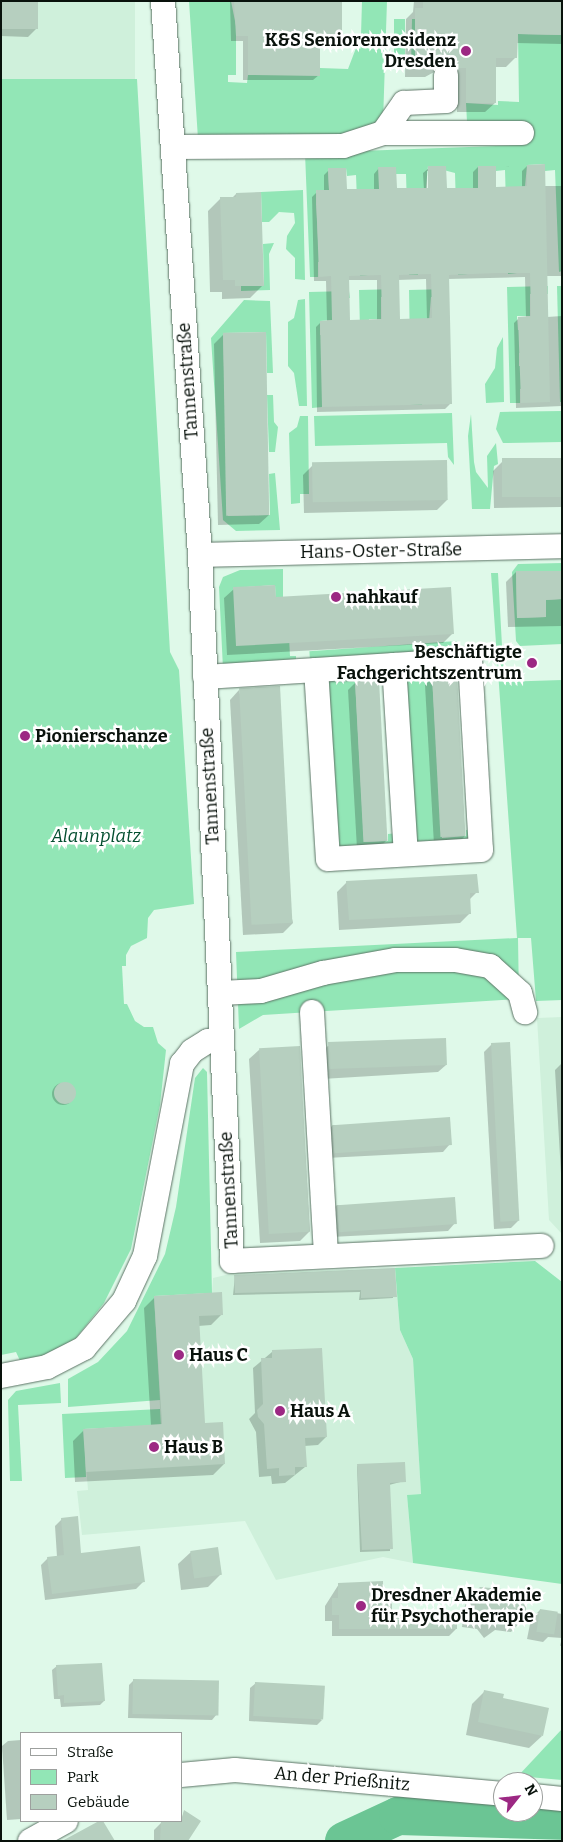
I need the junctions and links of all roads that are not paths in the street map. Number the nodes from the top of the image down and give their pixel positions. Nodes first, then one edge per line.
1 (163, 1) edge
2 (446, 76) dead end
3 (384, 133) junction
4 (522, 133) dead end
5 (173, 147) junction
6 (562, 546) edge
7 (200, 555) junction
8 (394, 665) junction
9 (316, 670) junction
10 (205, 677) junction
11 (406, 854) junction
12 (220, 993) junction
13 (312, 1012) dead end
14 (525, 1012) dead end
15 (222, 1040) junction
16 (542, 1246) dead end
17 (326, 1256) junction
18 (1, 1376) edge
19 (182, 1775) edge
20 (493, 1793) edge
21 (543, 1797) edge
22 (562, 1799) edge
23 (64, 1822) edge
24 (30, 1841) edge

1 - 5 street, Tannenstraße
2 - 3 street
3 - 4 street
3 - 5 street
5 - 7 street, Tannenstraße
6 - 7 street, Hans-Oster-Straße
7 - 10 street, Tannenstraße
8 - 9 street
8 - 11 street
8 - 11 street
9 - 10 street
9 - 11 street
10 - 12 street, Tannenstraße
12 - 14 street
12 - 15 street, Tannenstraße
13 - 17 street
15 - 17 street, Tannenstraße
15 - 18 street
16 - 17 street, Tannenstraße
19 - 20 street, An der Prießnitz
21 - 22 street
23 - 24 street

